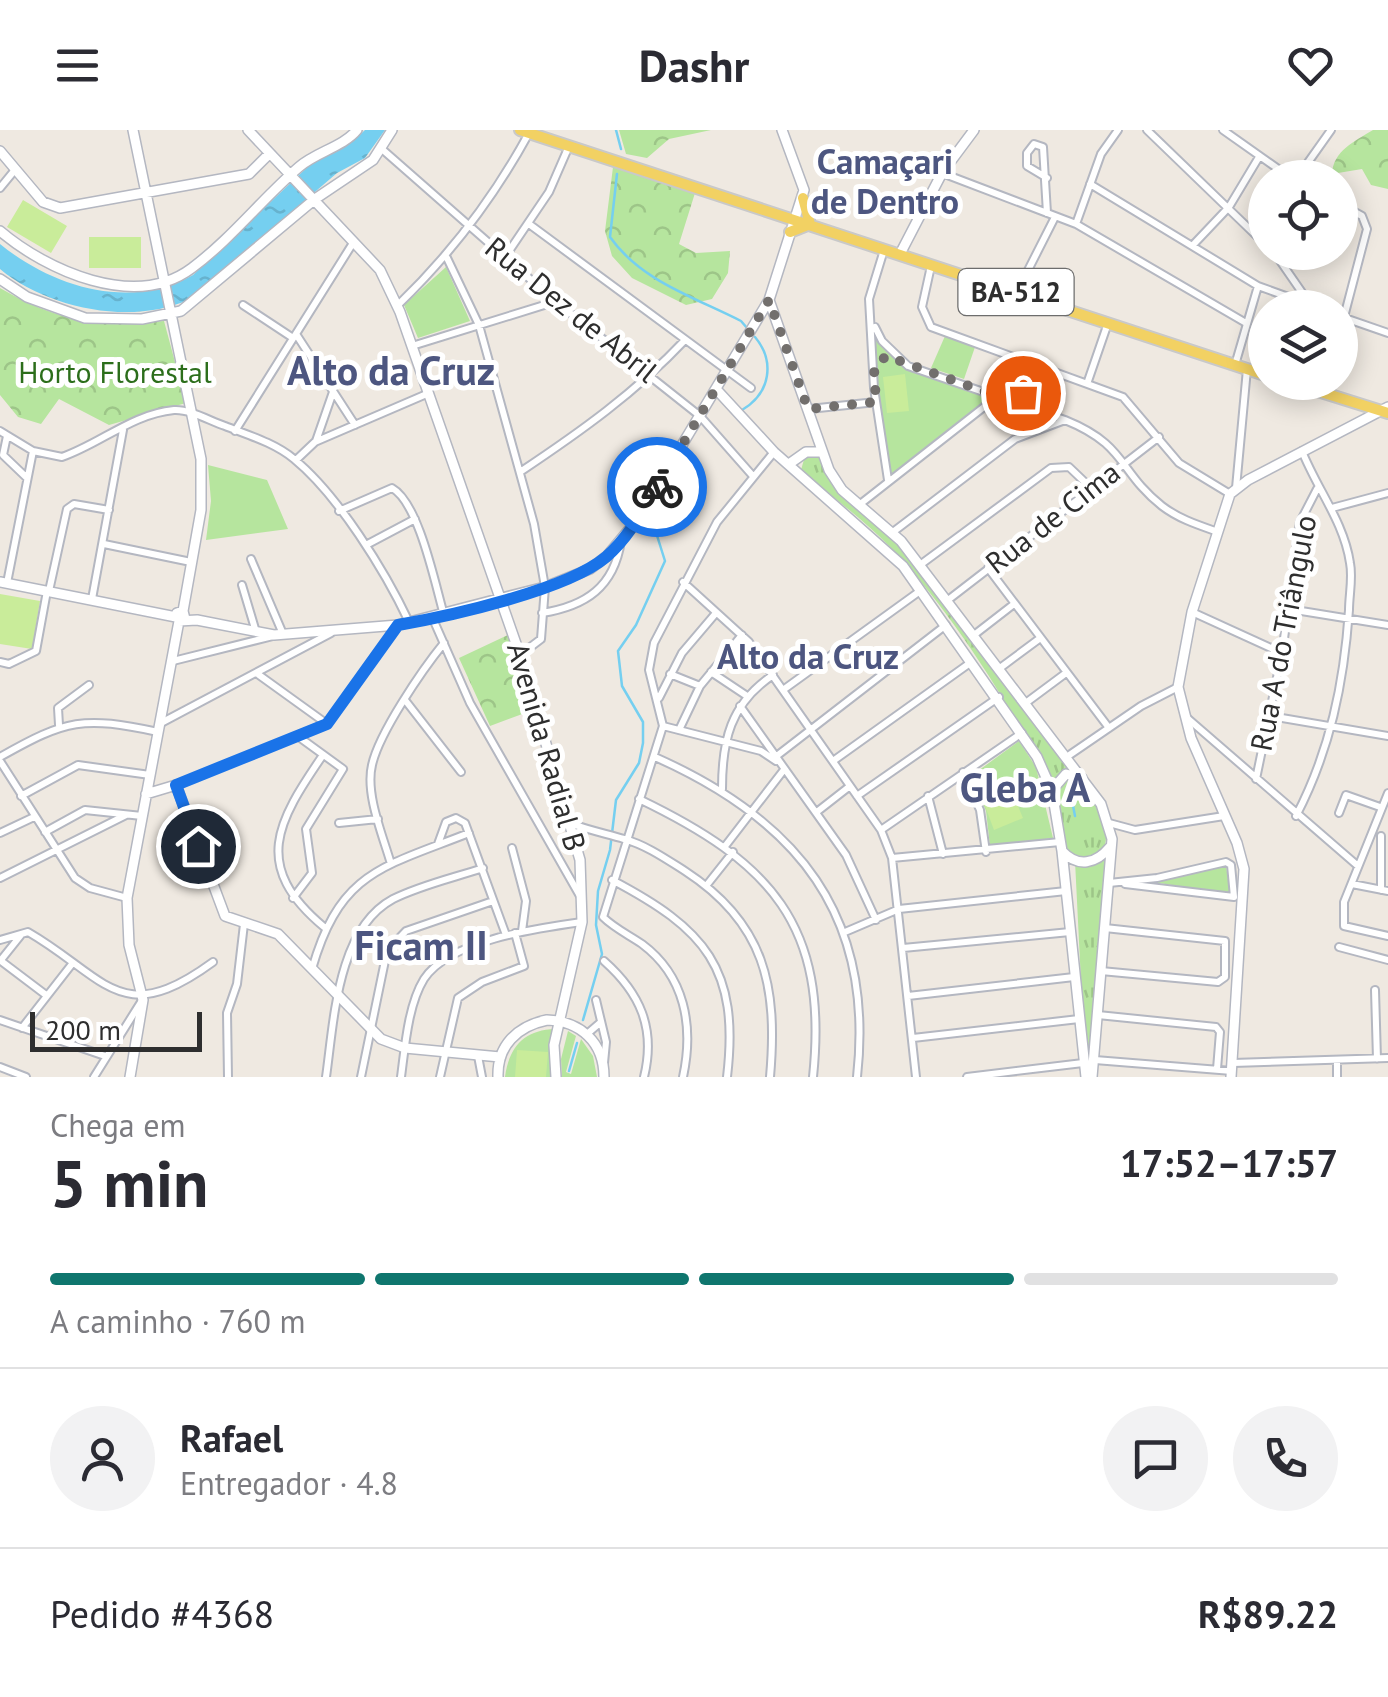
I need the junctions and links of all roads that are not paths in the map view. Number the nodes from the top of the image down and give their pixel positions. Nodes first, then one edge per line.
1 (133, 130) edge
2 (248, 130) edge
3 (357, 130) edge
4 (392, 130) edge
5 (564, 130) edge
6 (782, 130) edge
7 (974, 130) edge
8 (1118, 130) edge
9 (1146, 130) edge
10 (1223, 130) edge
11 (1331, 130) edge
12 (525, 132) edge
13 (565, 145) junction
14 (383, 150) junction
15 (0, 151) edge
16 (270, 154) junction
17 (1259, 156) junction
18 (1265, 160) edge
19 (1308, 160) edge
20 (14, 171) junction
21 (942, 173) junction
22 (292, 176) junction
23 (1047, 178) junction
24 (1090, 184) junction
25 (0, 188) edge
26 (147, 196) junction
27 (313, 198) junction
28 (803, 198) junction
29 (1229, 207) junction
30 (1047, 213) junction
31 (1358, 214) edge
32 (1056, 217) junction
33 (795, 220) junction
34 (529, 224) junction
35 (810, 224) junction
36 (1076, 224) junction
37 (470, 227) junction
38 (1248, 227) edge
39 (0, 231) edge
40 (790, 232) junction
41 (354, 242) junction
42 (1193, 245) junction
43 (884, 250) junction
44 (900, 254) junction
45 (505, 257) junction
46 (447, 258) junction
47 (1358, 258) edge
48 (931, 266) junction
49 (0, 279) edge
50 (165, 283) junction
51 (1258, 286) junction
52 (1270, 290) edge
53 (1017, 292) junction
54 (769, 300) junction
55 (555, 301) junction
56 (243, 305) dead end
57 (398, 305) junction
58 (171, 312) junction
59 (872, 322) junction
60 (1246, 322) junction
61 (1358, 322) edge
62 (1108, 323) junction
63 (479, 325) junction
64 (1388, 333) edge
65 (295, 336) junction
66 (685, 340) junction
67 (412, 346) junction
68 (896, 356) junction
69 (1034, 363) junction
70 (1241, 367) junction
71 (874, 368) junction
72 (1248, 369) edge
73 (728, 371) junction
74 (651, 376) junction
75 (1088, 381) junction
76 (751, 388) dead end
77 (716, 389) junction
78 (333, 392) junction
79 (429, 393) junction
80 (998, 396) junction
81 (1351, 400) edge
82 (876, 402) junction
83 (1022, 405) junction
84 (808, 409) junction
85 (1386, 410) edge
86 (194, 414) junction
87 (700, 416) junction
88 (1065, 420) junction
89 (355, 425) junction
90 (123, 430) junction
91 (235, 430) junction
92 (1029, 430) junction
93 (3, 434) edge
94 (1159, 437) junction
95 (315, 442) junction
96 (32, 451) junction
97 (774, 452) junction
98 (822, 452) junction
99 (1302, 452) junction
100 (296, 460) junction
101 (1125, 462) junction
102 (794, 465) junction
103 (520, 472) junction
104 (752, 476) junction
105 (26, 478) junction
106 (888, 480) junction
107 (1092, 489) junction
108 (1317, 489) junction
109 (1233, 491) junction
110 (1388, 493) edge
111 (859, 505) junction
112 (1332, 508) junction
113 (109, 510) junction
114 (339, 511) junction
115 (415, 519) junction
116 (893, 532) junction
117 (1218, 532) junction
118 (621, 541) junction
119 (104, 544) junction
120 (366, 545) junction
121 (251, 559) dead end
122 (191, 562) junction
123 (920, 565) junction
124 (988, 568) junction
125 (684, 582) junction
126 (3, 583) edge
127 (242, 586) dead end
128 (545, 586) junction
129 (922, 590) junction
130 (48, 591) junction
131 (501, 598) junction
132 (92, 599) junction
133 (948, 600) junction
134 (1014, 604) junction
135 (1289, 610) junction
136 (1192, 612) junction
137 (542, 613) junction
138 (716, 613) junction
139 (181, 616) junction
140 (445, 616) junction
141 (1348, 618) junction
142 (433, 619) junction
143 (410, 623) junction
144 (948, 624) junction
145 (398, 625) junction
146 (1388, 625) edge
147 (256, 632) junction
148 (332, 633) junction
149 (278, 635) junction
150 (742, 635) junction
151 (974, 635) junction
152 (1039, 639) junction
153 (444, 643) junction
154 (1282, 653) junction
155 (520, 656) junction
156 (974, 660) junction
157 (172, 661) junction
158 (0, 662) edge
159 (1000, 668) junction
160 (711, 672) junction
161 (1066, 673) junction
162 (259, 674) junction
163 (670, 674) junction
164 (773, 675) junction
165 (90, 685) dead end
166 (700, 686) junction
167 (1178, 687) junction
168 (783, 690) junction
169 (747, 696) junction
170 (999, 697) junction
171 (405, 700) junction
172 (658, 700) junction
173 (1027, 702) junction
174 (740, 706) junction
175 (1185, 716) junction
176 (1270, 716) junction
177 (327, 724) junction
178 (59, 725) junction
179 (663, 726) junction
180 (1332, 726) junction
181 (810, 727) junction
182 (160, 728) junction
183 (1109, 728) junction
184 (678, 730) junction
185 (1022, 733) junction
186 (1388, 736) edge
187 (298, 737) junction
188 (722, 744) junction
189 (323, 756) junction
190 (1068, 756) junction
191 (655, 757) junction
192 (0, 759) edge
193 (775, 759) junction
194 (833, 761) junction
195 (783, 771) junction
196 (461, 772) dead end
197 (963, 772) junction
198 (150, 775) junction
199 (1256, 779) junction
200 (1084, 780) junction
201 (176, 785) junction
202 (850, 786) junction
203 (722, 789) junction
204 (1052, 791) junction
205 (1388, 793) edge
206 (146, 794) junction
207 (21, 796) junction
208 (857, 796) junction
209 (928, 796) junction
210 (639, 799) junction
211 (1380, 807) junction
212 (818, 811) junction
213 (752, 812) junction
214 (1339, 812) dead end
215 (126, 815) junction
216 (142, 816) junction
217 (1224, 816) junction
218 (1296, 816) junction
219 (34, 817) junction
220 (378, 819) junction
221 (1108, 822) junction
222 (339, 824) dead end
223 (572, 824) junction
224 (881, 830) junction
225 (0, 833) edge
226 (44, 833) junction
227 (469, 833) junction
228 (1372, 833) junction
229 (1385, 837) edge
230 (621, 838) junction
231 (1112, 844) junction
232 (438, 845) junction
233 (726, 846) junction
234 (1061, 847) junction
235 (512, 848) dead end
236 (56, 850) junction
237 (733, 852) junction
238 (986, 852) junction
239 (943, 854) junction
240 (892, 858) junction
241 (391, 864) junction
242 (1358, 866) junction
243 (483, 868) junction
244 (0, 878) edge
245 (570, 878) junction
246 (582, 880) junction
247 (612, 880) junction
248 (1109, 883) junction
249 (1125, 884) junction
250 (1352, 884) junction
251 (706, 886) junction
252 (1066, 890) junction
253 (1384, 891) edge
254 (127, 898) junction
255 (293, 898) junction
256 (582, 900) junction
257 (493, 901) junction
258 (899, 909) junction
259 (876, 920) junction
260 (582, 922) junction
261 (244, 924) junction
262 (324, 927) junction
263 (1106, 928) junction
264 (23, 932) junction
265 (846, 932) junction
266 (1070, 932) junction
267 (514, 933) junction
268 (1388, 936) edge
269 (0, 940) edge
270 (1338, 947) dead end
271 (903, 948) junction
272 (1388, 960) edge
273 (0, 961) edge
274 (604, 961) dead end
275 (213, 962) dead end
276 (72, 964) junction
277 (1226, 965) junction
278 (1240, 967) junction
279 (312, 968) junction
280 (1102, 972) junction
281 (1074, 977) junction
282 (1375, 990) dead end
283 (46, 995) junction
284 (908, 996) junction
285 (142, 997) junction
286 (340, 998) junction
287 (596, 1000) dead end
288 (136, 1012) junction
289 (1098, 1015) junction
290 (1078, 1019) junction
291 (0, 1020) edge
292 (560, 1020) junction
293 (602, 1022) junction
294 (368, 1027) junction
295 (22, 1028) junction
296 (586, 1034) junction
297 (913, 1038) junction
298 (405, 1048) junction
299 (1082, 1050) junction
300 (443, 1053) junction
301 (1095, 1055) junction
302 (105, 1056) junction
303 (478, 1056) junction
304 (500, 1057) junction
305 (1377, 1058) junction
306 (1388, 1058) edge
307 (1337, 1062) junction
308 (1083, 1063) junction
309 (1217, 1069) junction
310 (1232, 1070) edge
311 (5, 1072) edge
312 (605, 1072) edge
313 (26, 1077) edge
314 (94, 1077) edge
315 (130, 1077) edge
316 (228, 1077) edge
317 (326, 1077) edge
318 (361, 1077) edge
319 (401, 1077) edge
320 (440, 1077) edge
321 (482, 1077) edge
322 (498, 1077) edge
323 (556, 1077) edge
324 (644, 1077) edge
325 (682, 1077) edge
326 (727, 1077) edge
327 (770, 1077) edge
328 (813, 1077) edge
329 (857, 1077) edge
330 (916, 1077) edge
331 (967, 1077) edge
332 (1089, 1077) edge
333 (1337, 1077) edge

1 - 26 street
2 - 16 street, Avenida Radial B
3 - 22 street
4 - 14 street
5 - 13 street
6 - 28 street
7 - 21 street
8 - 24 street
9 - 29 street
10 - 17 street
11 - 19 street
12 - 13 main road, BA-512
12 - 37 street
13 - 33 main road, BA-512
13 - 34 street
14 - 27 street
14 - 37 street, Rua Dez de Abril
15 - 20 street
16 - 22 street, Avenida Radial B
16 - 26 street
17 - 18 street
17 - 29 street
20 - 25 street
20 - 26 street
21 - 30 street
21 - 44 street
22 - 27 street, Avenida Radial B
22 - 50 street
23 - 23 street
23 - 30 street
24 - 36 street
24 - 42 street
26 - 50 street
27 - 41 street, Avenida Radial B
27 - 58 street
28 - 33 street
28 - 35 main road
29 - 38 street
29 - 42 street
30 - 32 street
31 - 47 street
32 - 36 street
32 - 53 street
33 - 35 main road, BA-512
33 - 40 street
34 - 45 street
34 - 66 street
35 - 40 main road
35 - 43 main road, BA-512
36 - 60 street
37 - 45 street, Rua Dez de Abril
37 - 46 street
39 - 50 street
40 - 54 street
41 - 57 street, Avenida Radial B
41 - 65 street
42 - 51 street
43 - 44 main road, BA-512
43 - 59 street
44 - 48 main road, BA-512
45 - 55 street, Rua Dez de Abril
46 - 57 street
46 - 63 street
48 - 53 main road, BA-512
48 - 69 street
49 - 58 street
50 - 58 street
51 - 52 street
51 - 60 street
53 - 62 main road, BA-512
54 - 73 street
54 - 84 street
55 - 63 street
55 - 74 street, Rua Dez de Abril
56 - 65 street
57 - 67 street, Avenida Radial B
58 - 86 street
59 - 68 street
59 - 71 street
60 - 70 street
61 - 64 street
62 - 70 main road, BA-512
62 - 75 street
63 - 67 street
63 - 103 street
65 - 78 street
65 - 91 street
66 - 73 street
66 - 74 street
67 - 79 street, Avenida Radial B
68 - 71 street
68 - 80 street
69 - 75 street
69 - 83 street
70 - 72 main road, BA-512
70 - 109 street
71 - 82 street
73 - 76 street
73 - 77 street
74 - 87 street, Rua Dez de Abril
74 - 103 street
75 - 94 street
77 - 87 street
77 - 97 street
78 - 89 street
78 - 95 street
79 - 89 street
79 - 131 street, Avenida Radial B
80 - 83 street
80 - 106 street
81 - 85 main road
82 - 84 street
82 - 106 street
83 - 88 street
83 - 92 street
84 - 98 street
85 - 99 street
86 - 90 street
86 - 91 street
86 - 122 street
87 - 104 street, Rua Dez de Abril
87 - 118 street
88 - 92 street
88 - 101 street
89 - 95 street
90 - 96 street
90 - 113 street
91 - 100 street
92 - 116 street
93 - 96 street
93 - 105 street
94 - 101 street, Rua de Cima
94 - 109 street
95 - 100 street
96 - 105 street
97 - 102 street
97 - 104 street
98 - 102 street
98 - 111 street
99 - 108 street
99 - 109 street
100 - 114 street
101 - 107 street, Rua de Cima
101 - 117 street
102 - 129 street
103 - 128 street
104 - 125 street
105 - 126 street
106 - 111 street
107 - 123 street
107 - 124 street, Rua de Cima
108 - 112 street
108 - 135 street, Rua A do Triângulo
109 - 117 street
110 - 112 street
111 - 116 street
112 - 141 street
113 - 119 street
113 - 130 street
114 - 115 street
114 - 120 street
115 - 120 street
115 - 140 street
116 - 123 street
117 - 136 street
118 - 128 street
118 - 137 street
119 - 122 street
119 - 132 street
120 - 143 street
121 - 149 street
122 - 139 street
123 - 133 street
124 - 133 street, Rua de Cima
124 - 134 street
125 - 138 street
125 - 172 street
126 - 130 street
127 - 147 street
128 - 131 street
128 - 137 street
129 - 144 street
129 - 168 street
130 - 132 street
130 - 158 street
131 - 140 street
131 - 155 street, Avenida Radial B
132 - 139 street
133 - 151 street
134 - 151 street
134 - 152 street
135 - 141 street
135 - 154 street, Rua A do Triângulo
136 - 154 street
136 - 167 street
137 - 155 street
138 - 150 street
138 - 163 street
139 - 147 street
139 - 157 street
140 - 142 street
141 - 146 street
141 - 180 street
142 - 143 street
142 - 153 street
143 - 145 street
144 - 156 street
144 - 181 street
145 - 148 street
145 - 177 street
147 - 149 street
148 - 149 street
148 - 162 street
149 - 157 street
150 - 160 street
150 - 164 street
151 - 159 street
152 - 159 street
152 - 161 street
153 - 171 street
153 - 245 street
154 - 176 street, Rua A do Triângulo
155 - 223 street, Avenida Radial B
156 - 170 street
156 - 194 street
157 - 182 street
159 - 173 street
160 - 166 street
160 - 169 street
161 - 173 street
161 - 183 street
162 - 177 street
162 - 182 street
163 - 166 street
163 - 172 street
164 - 168 street
164 - 169 street
165 - 178 street
166 - 184 street
167 - 175 street
167 - 183 street
168 - 181 street
169 - 174 street
170 - 185 street
170 - 208 street
171 - 196 street
171 - 220 street
172 - 179 street
173 - 190 street
174 - 188 street
174 - 193 street
175 - 199 street
175 - 217 street
176 - 180 street
176 - 199 street, Rua A do Triângulo
177 - 187 street
178 - 182 street
178 - 192 street
179 - 184 street
179 - 191 street
180 - 186 street
180 - 218 street
181 - 193 street
181 - 194 street
182 - 198 street
183 - 190 street
184 - 188 street
185 - 197 street
185 - 204 street
187 - 189 street
187 - 201 street
188 - 193 street
188 - 203 street
189 - 255 street
189 - 255 street
190 - 200 street
191 - 203 street
191 - 210 street
192 - 207 street
193 - 195 street
194 - 202 street
195 - 212 street
195 - 213 street
197 - 209 street
197 - 238 street
198 - 206 street
198 - 207 street
199 - 218 street
200 - 204 street
200 - 221 street
201 - 206 street
201 - 261 street
202 - 208 street
202 - 212 street
203 - 213 street
204 - 234 street
205 - 211 street
206 - 216 street
207 - 219 street
208 - 224 street
209 - 224 street
209 - 239 street
210 - 230 street
210 - 233 street
211 - 214 street
211 - 228 street
212 - 259 street
213 - 233 street
213 - 265 street
215 - 216 street
215 - 226 street
215 - 236 street
216 - 254 street
217 - 221 street
217 - 278 street
218 - 242 street
219 - 225 street
219 - 226 street
220 - 222 street
220 - 241 street
221 - 231 street
223 - 230 street
223 - 246 street, Avenida Radial B
224 - 240 street
226 - 236 street
227 - 232 street
227 - 232 street
227 - 243 street
228 - 229 street
228 - 242 street
229 - 253 street
230 - 247 street
230 - 251 street
231 - 234 street
231 - 248 street
232 - 241 street
233 - 237 street
234 - 238 street
234 - 252 street
235 - 267 street
236 - 244 street
236 - 254 street
237 - 251 street
237 - 328 street
238 - 239 street
239 - 240 street
240 - 258 street
241 - 262 street
242 - 250 street
243 - 257 street
243 - 286 street
245 - 246 street
245 - 256 street
246 - 256 street, Avenida Radial B
247 - 325 street
247 - 326 street
248 - 249 street
248 - 263 street
249 - 249 street
250 - 253 street
250 - 268 street
251 - 327 street
252 - 258 street
252 - 266 street
254 - 285 street
255 - 262 street
256 - 260 street, Avenida Radial B
257 - 267 street
257 - 294 street
258 - 259 street
258 - 271 street
259 - 265 street
260 - 267 street
260 - 292 street, Avenida Radial B
261 - 279 street
261 - 316 street
262 - 279 street
263 - 277 street
263 - 280 street
264 - 269 street
264 - 273 street
264 - 276 street
265 - 329 street
266 - 271 street
266 - 281 street
267 - 298 street
267 - 300 street
270 - 272 street
271 - 284 street
273 - 283 street
274 - 324 street
275 - 285 street
276 - 283 street
276 - 285 street
277 - 278 street
277 - 280 street
278 - 310 street
279 - 286 street
280 - 289 street
281 - 284 street
281 - 290 street
282 - 305 street
283 - 295 street
284 - 297 street
285 - 288 street
286 - 294 street
286 - 317 street
287 - 293 street
288 - 302 street
288 - 315 street
289 - 301 street
289 - 309 street
290 - 297 street
290 - 299 street
291 - 295 street
292 - 296 street
292 - 304 street
292 - 323 street, Avenida Radial B
293 - 296 street
293 - 312 street
294 - 298 street
294 - 318 street
295 - 302 street
296 - 312 street
297 - 330 street
298 - 300 street
298 - 319 street
299 - 301 street
299 - 308 street
300 - 303 street
300 - 320 street
301 - 309 street
301 - 332 street
302 - 314 street
303 - 304 street
303 - 321 street
304 - 322 street
305 - 306 street
305 - 307 street
307 - 310 street
307 - 333 street
308 - 331 street
308 - 332 street
309 - 310 street
311 - 313 street

